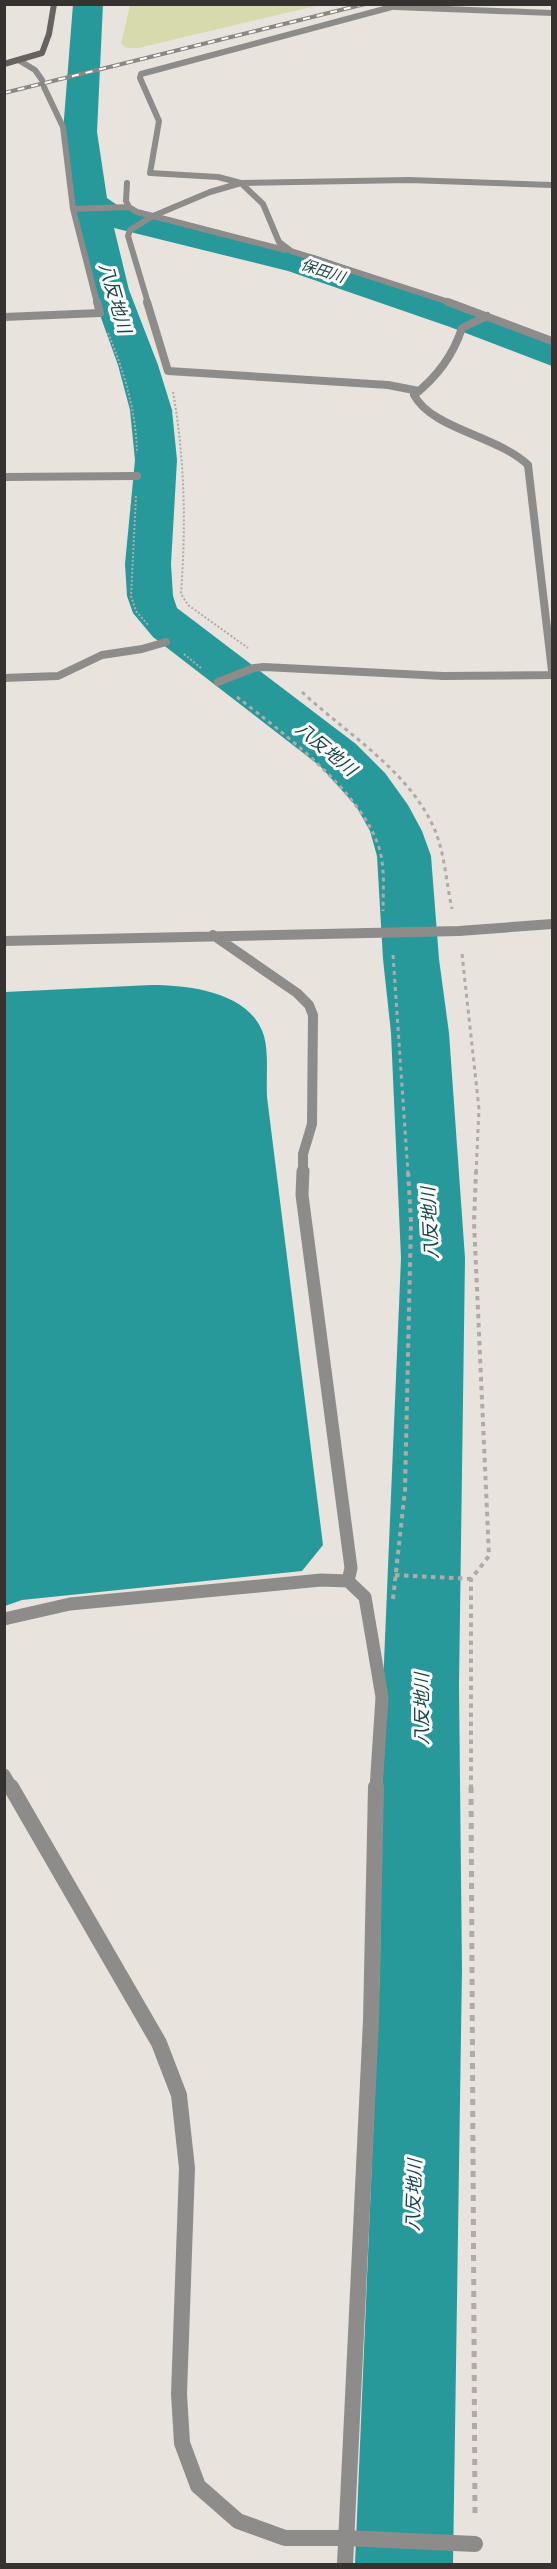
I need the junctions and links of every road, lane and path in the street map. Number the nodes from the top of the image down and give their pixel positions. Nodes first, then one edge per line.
1 (54, 4) edge
2 (402, 4) edge
3 (394, 7) junction
4 (552, 13) edge
5 (20, 61) junction
6 (4, 64) edge
7 (127, 183) dead end
8 (241, 183) junction
9 (552, 185) edge
10 (129, 207) junction
11 (73, 209) junction
12 (153, 216) junction
13 (291, 251) junction
14 (100, 313) junction
15 (4, 317) edge
16 (483, 318) junction
17 (552, 341) edge
18 (168, 371) junction
19 (419, 391) junction
20 (137, 476) junction
21 (4, 477) edge
22 (166, 642) junction
23 (276, 668) junction
24 (552, 673) edge
25 (4, 678) edge
26 (221, 681) junction
27 (552, 924) edge
28 (459, 931) junction
29 (382, 932) junction
30 (213, 935) junction
31 (4, 941) edge
32 (395, 1575) junction
33 (471, 1579) junction
34 (348, 1581) junction
35 (392, 1608) dead end
36 (4, 1619) edge
37 (4, 1775) edge
38 (345, 2538) junction
39 (475, 2544) joint
40 (345, 2565) edge

1 - 5 street
2 - 3 street
3 - 4 street
3 - 8 street
5 - 6 street
5 - 11 street
7 - 10 street
8 - 9 street
8 - 12 street
8 - 13 street
10 - 11 street
10 - 12 street
11 - 14 street
12 - 13 street
12 - 18 street
13 - 16 street
14 - 15 street
14 - 20 path
16 - 17 street
16 - 19 street
18 - 19 street
18 - 23 path
19 - 24 street
20 - 21 street
20 - 22 path
22 - 25 street
22 - 26 path
23 - 24 street
23 - 26 street
23 - 28 path
26 - 29 path
27 - 28 street
28 - 29 street
28 - 33 path
29 - 30 street
29 - 32 path
30 - 31 street
30 - 34 street
32 - 33 path
32 - 35 path
33 - 39 path
34 - 36 street
34 - 38 street
37 - 38 street
38 - 39 street
38 - 40 street

